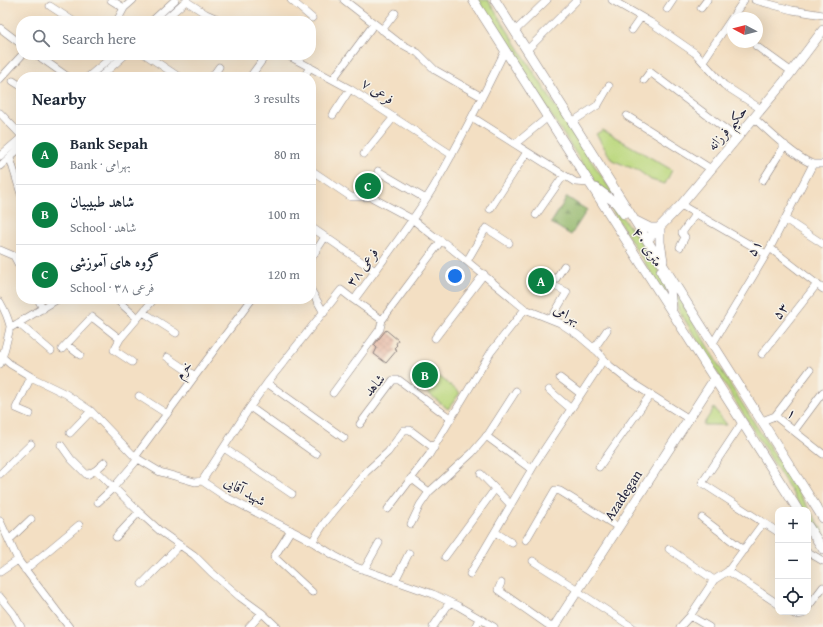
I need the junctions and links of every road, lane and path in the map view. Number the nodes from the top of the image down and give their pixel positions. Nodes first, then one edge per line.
1 (111, 0) edge
2 (133, 0) edge
3 (176, 0) edge
4 (292, 0) edge
5 (344, 0) edge
6 (473, 0) edge
7 (496, 0) edge
8 (547, 0) edge
9 (577, 0) edge
10 (612, 0) edge
11 (673, 0) edge
12 (707, 0) edge
13 (744, 0) edge
14 (754, 0) edge
15 (186, 1) edge
16 (771, 2) edge
17 (50, 6) dead end
18 (124, 8) junction
19 (701, 8) dead end
20 (667, 9) dead end
21 (395, 13) dead end
22 (823, 15) edge
23 (65, 16) edge
24 (120, 16) edge
25 (158, 16) edge
26 (169, 16) edge
27 (211, 16) edge
28 (310, 16) edge
29 (640, 17) junction
30 (374, 24) junction
31 (0, 28) edge
32 (382, 30) junction
33 (632, 30) dead end
34 (823, 30) edge
35 (515, 31) junction
36 (16, 40) edge
37 (759, 48) edge
38 (527, 50) junction
39 (506, 51) junction
40 (17, 60) edge
41 (44, 60) edge
42 (108, 60) edge
43 (119, 60) edge
44 (154, 60) edge
45 (262, 60) edge
46 (297, 60) edge
47 (704, 61) junction
48 (219, 67) dead end
49 (310, 67) junction
50 (61, 72) edge
51 (94, 72) edge
52 (106, 72) edge
53 (172, 72) edge
54 (216, 72) edge
55 (254, 72) edge
56 (307, 72) edge
57 (792, 72) junction
58 (0, 79) edge
59 (333, 79) junction
60 (13, 80) dead end
61 (644, 80) dead end
62 (16, 82) edge
63 (609, 86) dead end
64 (350, 89) junction
65 (482, 97) junction
66 (761, 109) junction
67 (0, 113) edge
68 (333, 115) dead end
69 (627, 116) dead end
70 (394, 117) junction
71 (472, 117) junction
72 (548, 117) junction
73 (754, 118) junction
74 (572, 122) junction
75 (16, 131) edge
76 (737, 138) junction
77 (16, 141) edge
78 (515, 144) junction
79 (785, 145) junction
80 (527, 152) junction
81 (16, 153) edge
82 (364, 154) dead end
83 (452, 155) junction
84 (0, 156) edge
85 (10, 158) junction
86 (813, 164) junction
87 (823, 164) edge
88 (0, 166) edge
89 (711, 169) junction
90 (378, 171) dead end
91 (316, 173) edge
92 (564, 175) junction
93 (16, 178) edge
94 (763, 180) dead end
95 (590, 183) junction
96 (426, 199) junction
97 (681, 205) junction
98 (490, 210) dead end
99 (696, 213) junction
100 (536, 216) dead end
101 (412, 219) junction
102 (785, 219) junction
103 (635, 221) junction
104 (660, 228) junction
105 (316, 230) edge
106 (326, 237) junction
107 (647, 240) junction
108 (441, 241) junction
109 (509, 243) dead end
110 (823, 244) edge
111 (680, 247) dead end
112 (0, 250) edge
113 (316, 251) edge
114 (768, 251) junction
115 (16, 260) edge
116 (468, 261) junction
117 (564, 266) dead end
118 (664, 266) junction
119 (375, 271) junction
120 (484, 274) junction
121 (820, 287) edge
122 (316, 299) edge
123 (354, 300) junction
124 (0, 302) edge
125 (41, 304) edge
126 (50, 304) edge
127 (122, 304) edge
128 (150, 304) edge
129 (248, 304) edge
130 (43, 308) junction
131 (525, 309) junction
132 (143, 312) junction
133 (324, 313) junction
134 (674, 314) junction
135 (138, 318) junction
136 (551, 319) junction
137 (382, 320) junction
138 (18, 323) junction
139 (10, 328) junction
140 (607, 330) dead end
141 (176, 333) dead end
142 (435, 338) dead end
143 (120, 339) junction
144 (713, 343) junction
145 (594, 349) junction
146 (51, 351) dead end
147 (762, 354) dead end
148 (80, 355) dead end
149 (167, 357) dead end
150 (1, 359) edge
151 (604, 359) junction
152 (132, 362) dead end
153 (810, 370) dead end
154 (195, 376) junction
155 (31, 377) junction
156 (560, 378) dead end
157 (715, 378) junction
158 (267, 383) junction
159 (549, 390) dead end
160 (516, 391) dead end
161 (823, 392) edge
162 (333, 393) dead end
163 (581, 394) junction
164 (650, 395) junction
165 (139, 396) dead end
166 (250, 407) junction
167 (571, 409) junction
168 (91, 411) junction
169 (30, 414) dead end
170 (166, 414) junction
171 (775, 416) junction
172 (452, 419) junction
173 (688, 419) junction
174 (762, 421) junction
175 (742, 423) junction
176 (360, 424) dead end
177 (794, 431) junction
178 (70, 433) dead end
179 (486, 436) junction
180 (344, 438) dead end
181 (31, 444) dead end
182 (62, 445) dead end
183 (224, 448) junction
184 (434, 448) junction
185 (316, 454) dead end
186 (823, 454) edge
187 (136, 458) junction
188 (105, 462) dead end
189 (599, 467) dead end
190 (531, 469) junction
191 (96, 470) junction
192 (0, 474) edge
193 (481, 474) dead end
194 (411, 478) junction
195 (202, 481) junction
196 (113, 488) junction
197 (495, 488) junction
198 (429, 492) junction
199 (292, 494) dead end
200 (98, 502) dead end
201 (511, 505) junction
202 (796, 507) edge
203 (388, 509) dead end
204 (139, 512) junction
205 (702, 518) dead end
206 (823, 518) edge
207 (32, 519) dead end
208 (0, 521) edge
209 (763, 523) junction
210 (78, 524) dead end
211 (411, 524) dead end
212 (618, 527) junction
213 (291, 530) junction
214 (775, 530) edge
215 (811, 531) edge
216 (495, 532) junction
217 (116, 537) dead end
218 (9, 540) junction
219 (526, 540) dead end
220 (312, 542) junction
221 (379, 543) dead end
222 (512, 543) dead end
223 (180, 545) junction
224 (669, 549) dead end
225 (823, 549) edge
226 (744, 550) junction
227 (409, 553) dead end
228 (811, 554) edge
229 (445, 557) dead end
230 (18, 560) junction
231 (533, 561) dead end
232 (823, 561) edge
233 (25, 570) junction
234 (364, 570) junction
235 (728, 571) junction
236 (0, 572) edge
237 (470, 574) dead end
238 (714, 580) junction
239 (395, 581) junction
240 (501, 583) dead end
241 (142, 584) dead end
242 (823, 587) edge
243 (578, 590) junction
244 (312, 592) dead end
245 (0, 597) edge
246 (450, 602) junction
247 (775, 602) edge
248 (811, 603) edge
249 (262, 613) junction
250 (690, 616) junction
251 (479, 619) junction
252 (21, 627) edge
253 (69, 627) edge
254 (249, 627) edge
255 (277, 627) edge
256 (434, 627) edge
257 (475, 627) edge
258 (494, 627) edge
259 (553, 627) edge
260 (632, 627) edge
261 (680, 627) edge
262 (709, 627) edge

1 - 18 street
2 - 18 street
3 - 25 street
4 - 28 street
5 - 30 street
6 - 39 main road, ۴۰ متری
7 - 35 main road, ۴۰ متری
8 - 35 street
9 - 38 street
10 - 29 street
11 - 20 street
12 - 19 street
13 - 47 street
14 - 16 street
15 - 26 street
15 - 27 street
16 - 22 street
17 - 23 street
18 - 24 street
21 - 32 street
29 - 33 street
29 - 47 street
30 - 32 street
30 - 59 street
31 - 36 street
32 - 65 street
34 - 57 main road, حکیم فرزانه
35 - 38 main road, ۴۰ متری
37 - 57 street
38 - 74 main road, ۴۰ متری
39 - 65 street, فرعی ۳۸
39 - 72 main road, ۴۰ متری
40 - 58 street
41 - 50 street
42 - 51 street
43 - 52 street
44 - 53 street
45 - 55 street
46 - 49 street, فرعی ۷
47 - 66 street
48 - 54 street
49 - 56 street
49 - 59 street, فرعی ۷
57 - 66 main road, حکیم فرزانه
59 - 64 street, فرعی ۷
60 - 62 street
61 - 76 street
63 - 74 street
64 - 68 street
64 - 70 street, فرعی ۷
65 - 71 street, فرعی ۳۸
66 - 73 main road, حکیم فرزانه
67 - 75 street
69 - 89 street
70 - 82 street
70 - 83 street, فرعی ۷
71 - 78 street
71 - 83 street, فرعی ۳۸
72 - 78 street
72 - 95 main road, ۴۰ متری
73 - 76 main road, حکیم فرزانه
73 - 79 street
74 - 103 main road, ۴۰ متری
76 - 89 main road, حکیم فرزانه
77 - 84 street
78 - 80 street
79 - 86 street
79 - 94 street
80 - 92 street
80 - 98 street
81 - 85 street
83 - 96 street, فرعی ۳۸
85 - 88 street
85 - 93 street
86 - 87 street
86 - 102 street, ۵۱
89 - 97 main road, حکیم فرزانه
90 - 96 street
91 - 101 street, بهرامی
92 - 95 street
92 - 100 street
95 - 107 main road
95 - 134 main road, ۴۰ متری
96 - 101 street, فرعی ۳۸
97 - 99 street
97 - 104 main road, حکیم فرزانه
99 - 111 street
99 - 114 street
101 - 108 street, بهرامی
101 - 119 street, فرعی ۳۸
102 - 110 street
102 - 114 street, ۵۱
103 - 104 main road
103 - 107 main road, ۴۰ متری
104 - 107 main road, حکیم فرزانه
104 - 118 main road
105 - 106 street
106 - 113 street
106 - 119 street
107 - 118 main road, ۴۰ متری
107 - 134 main road
108 - 116 street, بهرامی
108 - 137 street
109 - 116 street
112 - 115 street
114 - 121 street
114 - 144 street, ۵۱
116 - 120 street, بهرامی
117 - 136 street
118 - 144 main road, ۴۰ متری
119 - 123 street, فرعی ۳۸
120 - 131 street, بهرامی
120 - 142 street
121 - 147 street, ۵۳
122 - 133 street
123 - 133 street, فرعی ۳۸
123 - 137 street
124 - 139 street
125 - 130 street
126 - 130 street
127 - 135 street
128 - 132 street
129 - 154 street, خرم
130 - 138 street
131 - 136 street, بهرامی
131 - 172 street
132 - 135 street
132 - 141 street
133 - 158 street, فرعی ۳۸
134 - 157 main road, ۴۰ متری
135 - 143 street
136 - 145 street, بهرامی
137 - 162 street
138 - 139 street
138 - 146 street
139 - 150 street
140 - 145 street
143 - 148 street
143 - 152 street
144 - 174 main road, ۴۰ متری
145 - 151 street, بهرامی
149 - 154 street
150 - 155 street, شهید آقایی
151 - 163 street
151 - 164 street, بهرامی
153 - 171 street
154 - 170 street, خرم
155 - 168 street, شهید آقایی
155 - 169 street
156 - 163 street
157 - 173 main road, Azadegan
157 - 175 main road, ۴۰ متری
158 - 166 street, فرعی ۳۸
158 - 180 street
159 - 167 street
160 - 179 street
161 - 177 street
163 - 167 street
164 - 173 street, بهرامی
164 - 189 street
165 - 170 street
166 - 183 street, فرعی ۳۸
166 - 185 street
167 - 190 street
168 - 178 street
168 - 187 street, شهید آقایی
170 - 187 street, خرم
171 - 174 street, ۱
171 - 177 street, ۱
172 - 176 street, شاهد
172 - 184 street
173 - 212 main road, Azadegan
174 - 206 main road, ۴۰ متری
175 - 202 main road, ۴۰ متری
175 - 209 street
177 - 186 street, ۱
179 - 190 street
179 - 198 street
181 - 192 street
182 - 191 street
183 - 195 street, فرعی ۳۸
183 - 199 street
184 - 194 street
184 - 220 street
187 - 195 street, شهید آقایی
187 - 196 street, خرم
188 - 191 street
190 - 201 street
191 - 196 street
193 - 197 street
194 - 198 street
194 - 203 street
195 - 213 street, شهید آقایی
196 - 200 street, خرم
196 - 204 street
197 - 201 street
197 - 229 street
198 - 211 street
201 - 216 street
204 - 217 street
204 - 223 street
205 - 226 street
207 - 218 street
208 - 218 street
209 - 214 street
209 - 226 street
210 - 233 street
212 - 219 street
212 - 243 main road, Azadegan
213 - 220 street, شهید آقایی
213 - 244 street
215 - 225 main road
216 - 222 street
216 - 237 street
218 - 230 street
220 - 234 street, شهید آقایی
221 - 234 street
223 - 241 street
223 - 249 street
224 - 238 street
226 - 235 street
227 - 239 street
228 - 232 street
230 - 233 street
230 - 236 street
231 - 243 street
233 - 253 street
234 - 239 street, شهید آقایی
235 - 238 street
235 - 247 street
238 - 250 street
239 - 246 street, شهید آقایی
240 - 259 street
242 - 248 street
243 - 259 main road, Azadegan
243 - 260 street
245 - 252 street
246 - 251 street, شهید آقایی
246 - 256 street
249 - 254 street
249 - 255 street
250 - 261 street
250 - 262 street
251 - 257 street
251 - 258 street, شهید آقایی

